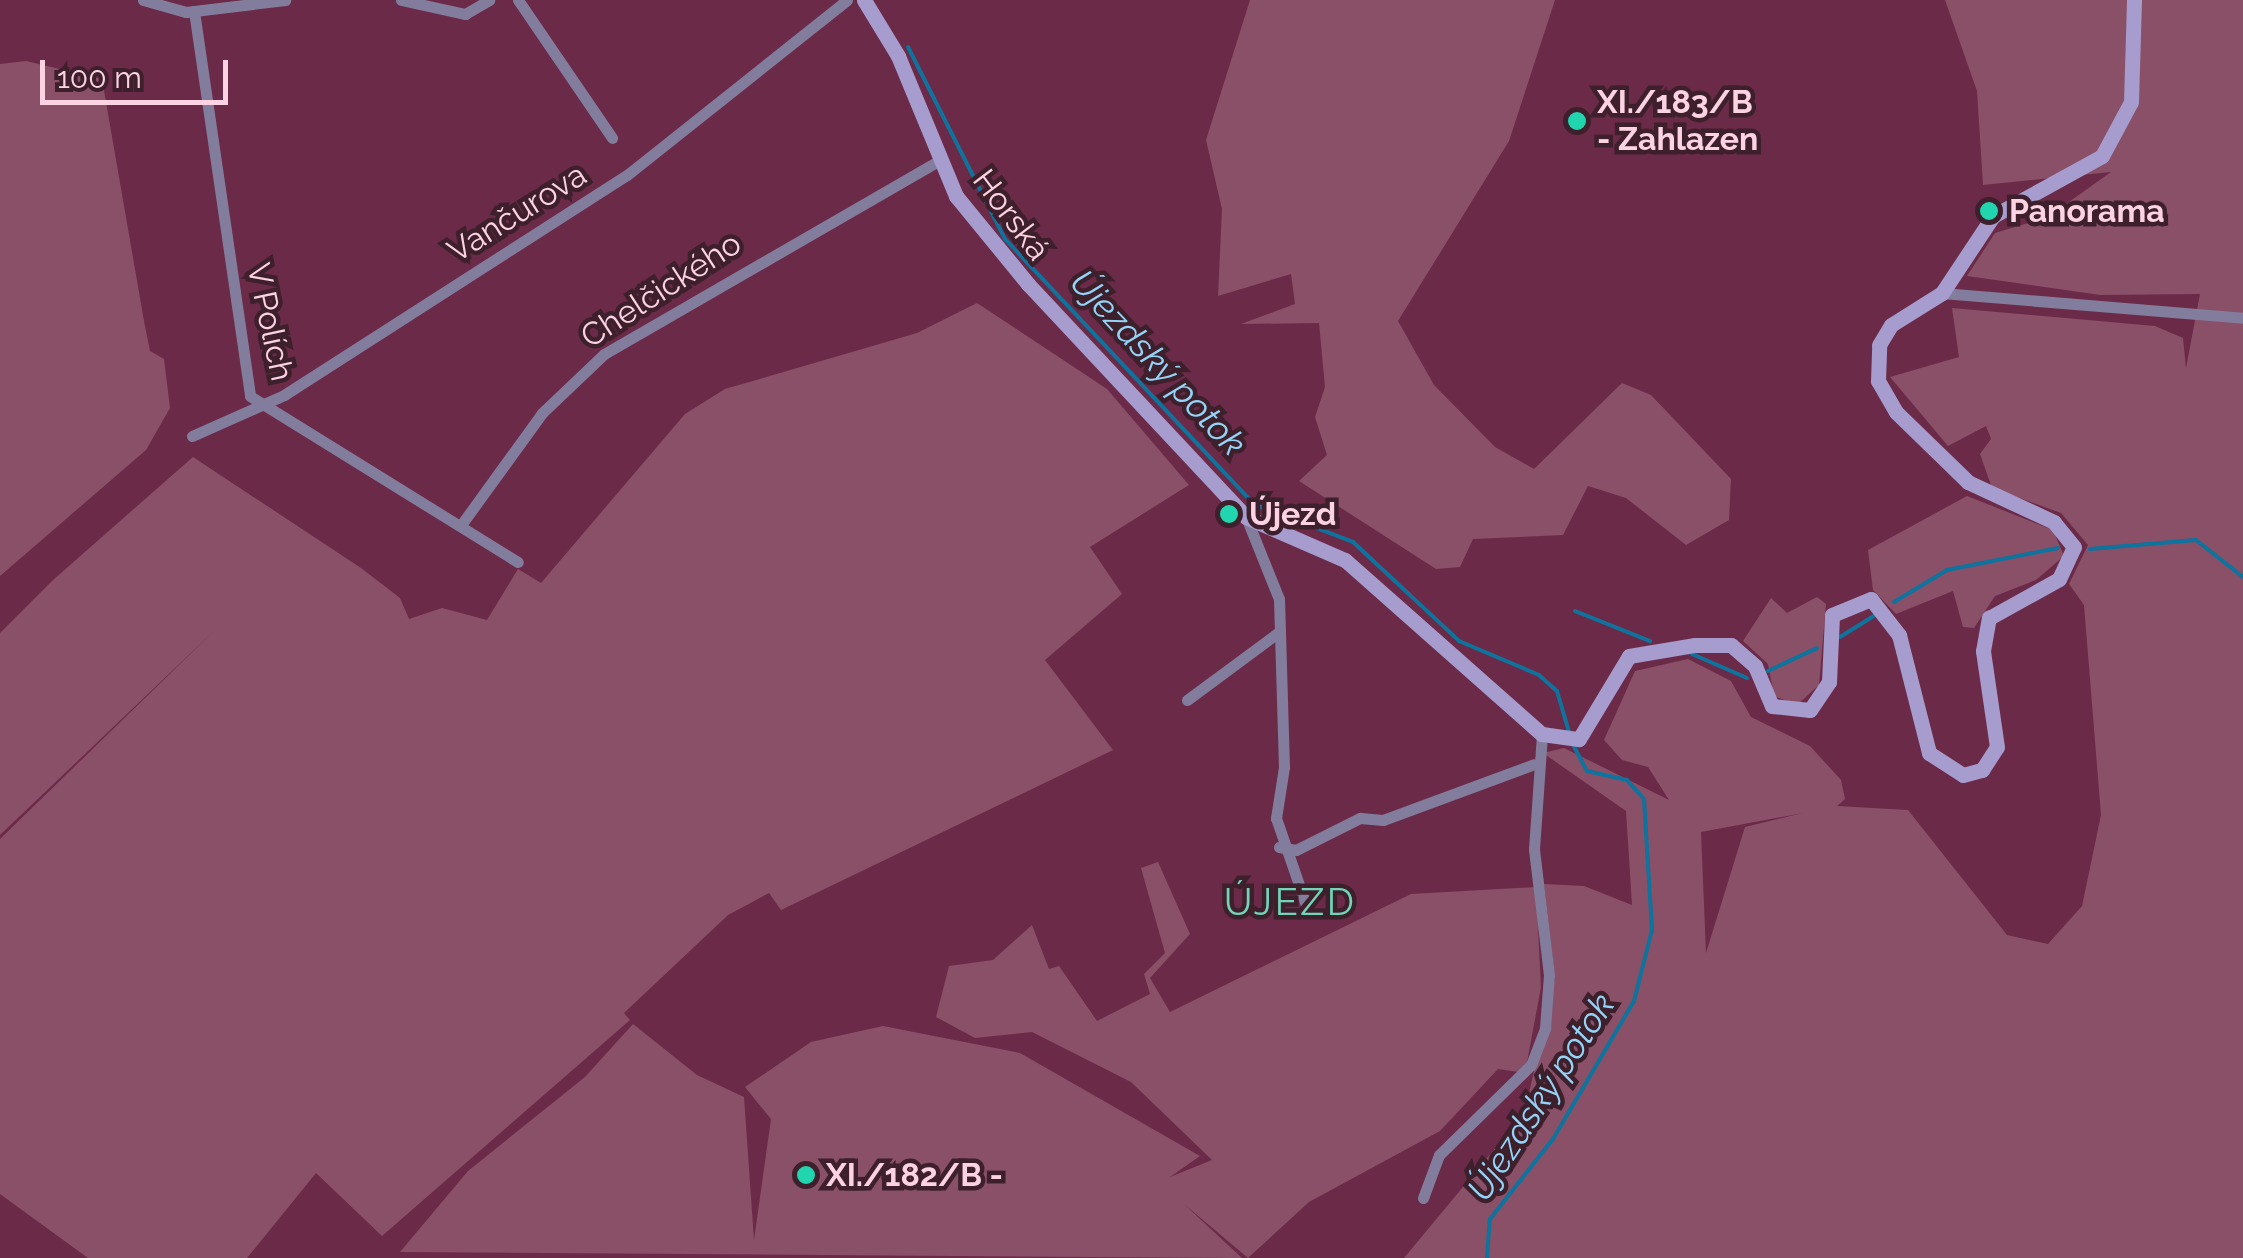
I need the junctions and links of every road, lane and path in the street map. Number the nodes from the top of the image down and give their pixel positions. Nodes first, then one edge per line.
1 (143, 0) edge
2 (286, 0) edge
3 (401, 0) edge
4 (489, 0) edge
5 (518, 0) edge
6 (847, 0) edge
7 (864, 0) edge
8 (2134, 0) edge
9 (194, 11) junction
10 (612, 138) dead end
11 (940, 160) junction
12 (1942, 293) junction
13 (2243, 318) edge
14 (260, 403) junction
15 (192, 436) dead end
16 (1246, 517) junction
17 (461, 525) junction
18 (518, 562) dead end
19 (1280, 632) junction
20 (1187, 700) dead end
21 (1542, 734) junction
22 (1534, 764) junction
23 (1279, 847) junction
24 (1306, 905) dead end
25 (1423, 1198) dead end

1 - 9 street
2 - 9 street
3 - 4 street
5 - 10 street
6 - 14 street, Vančurova
7 - 11 street, Horská
8 - 12 street
9 - 14 street, V Polích
11 - 16 street, Horská
11 - 17 street, Chelčického
12 - 13 street
12 - 21 street
14 - 15 street, Vančurova
14 - 17 street, V Polích
16 - 19 street
16 - 21 street
17 - 18 street, V Polích
19 - 20 street
19 - 23 street
21 - 22 street
22 - 23 street
22 - 25 street
23 - 24 street

